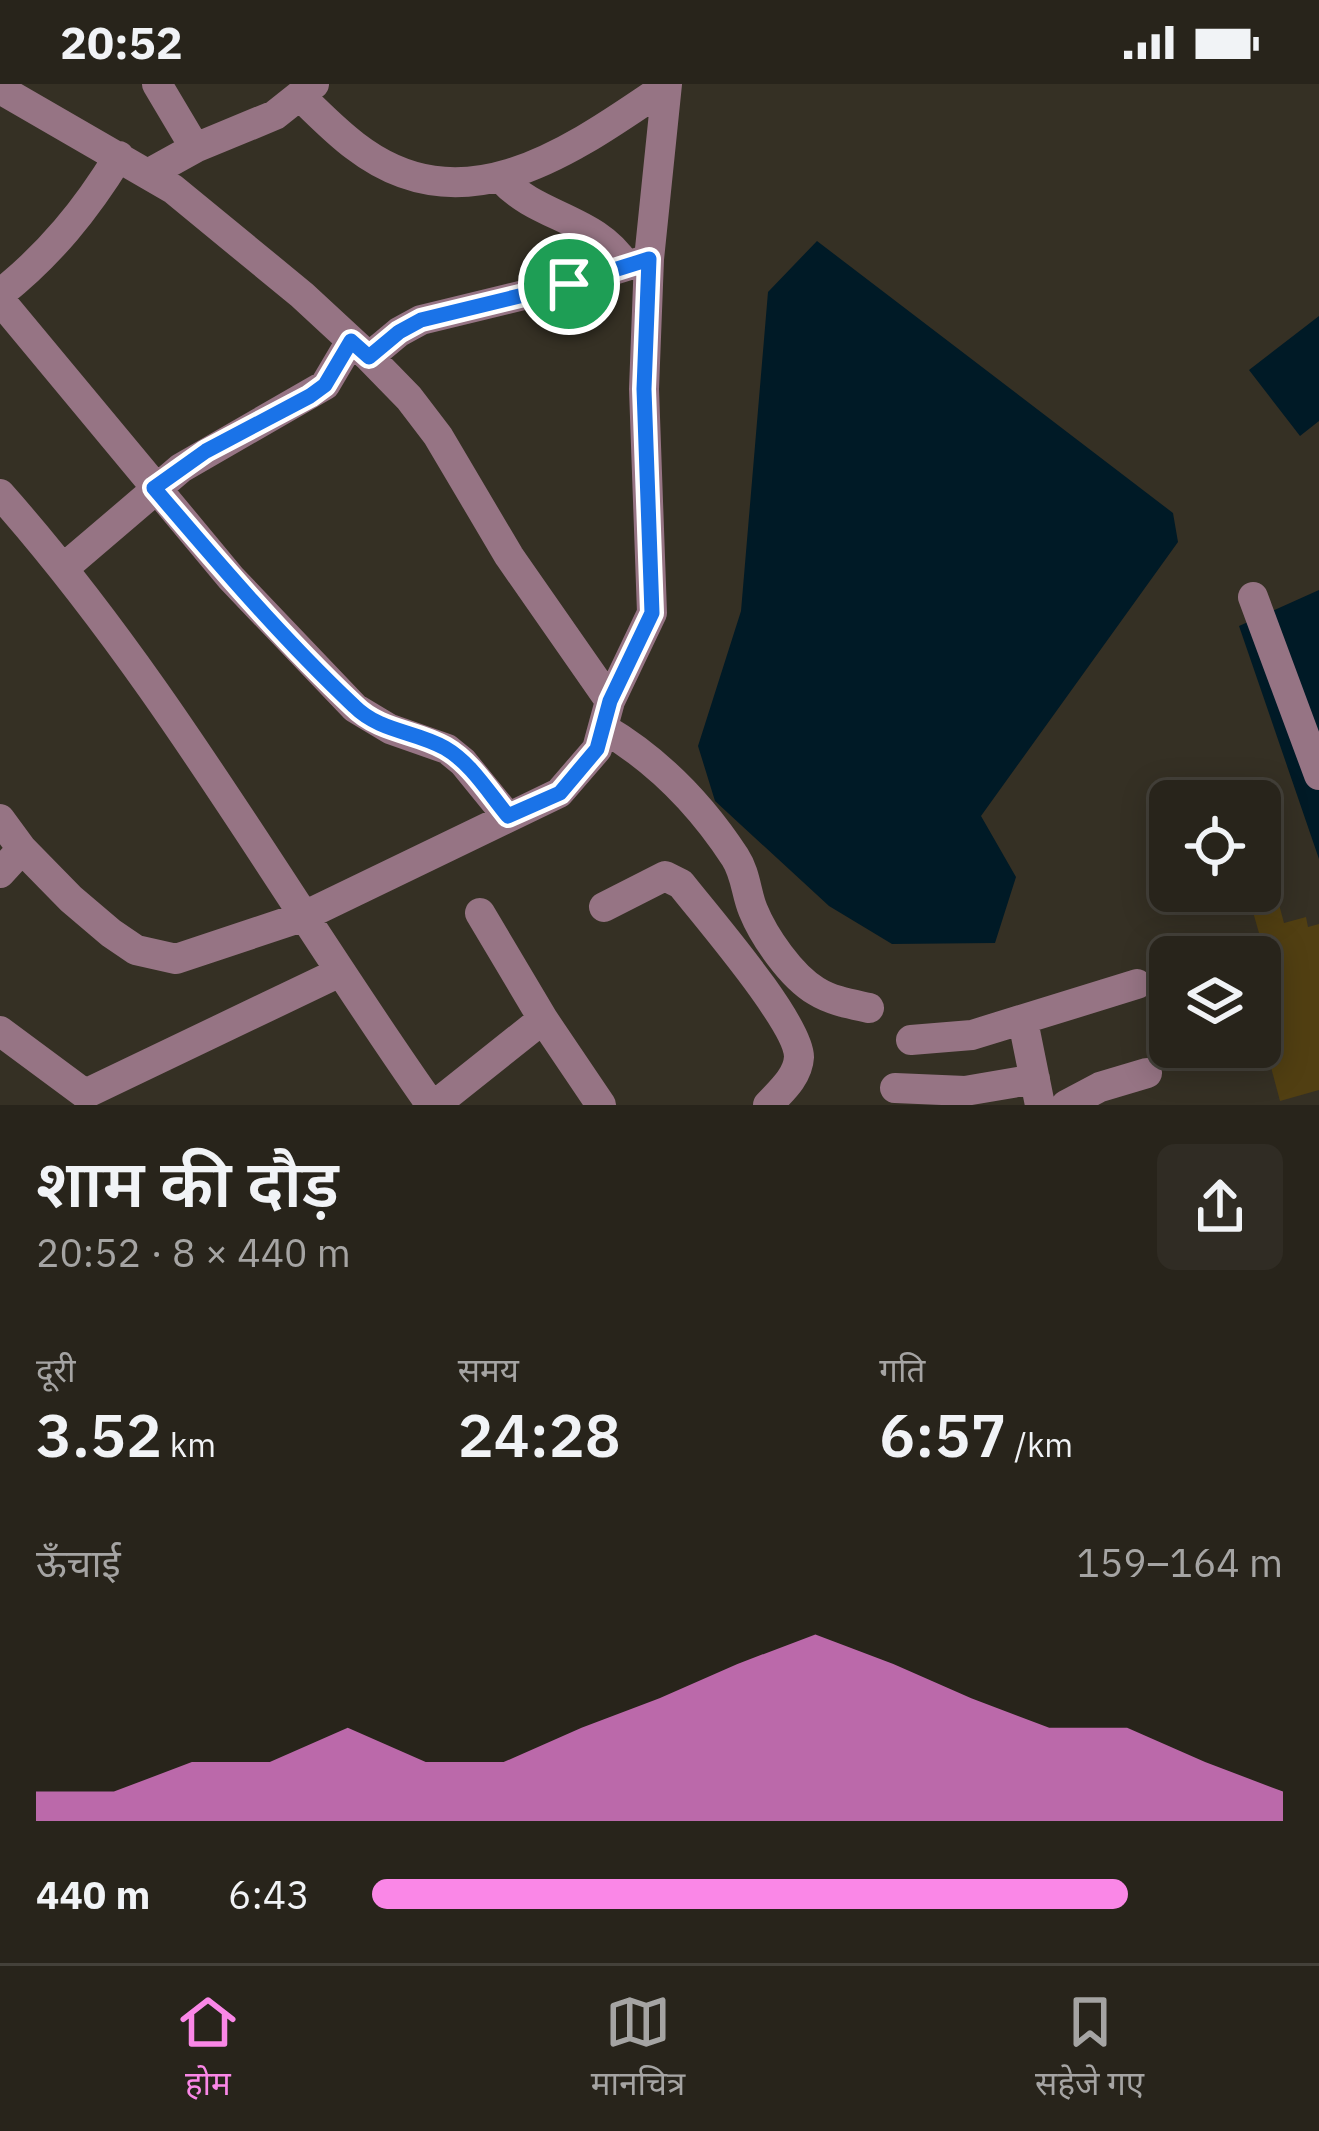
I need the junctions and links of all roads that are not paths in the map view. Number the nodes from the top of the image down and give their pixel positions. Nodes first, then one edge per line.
1 (157, 84) edge
2 (666, 86) edge
3 (0, 89) edge
4 (307, 90) edge
5 (195, 148) junction
6 (119, 156) junction
7 (148, 174) junction
8 (502, 179) junction
9 (637, 262) junction
10 (0, 297) edge
11 (360, 349) junction
12 (154, 488) junction
13 (0, 494) edge
14 (65, 567) junction
15 (1253, 597) dead end
16 (606, 714) junction
17 (1319, 775) edge
18 (508, 816) junction
19 (0, 820) edge
20 (22, 849) junction
21 (0, 873) edge
22 (604, 907) dead end
23 (480, 913) dead end
24 (302, 917) junction
25 (338, 974) junction
26 (1137, 984) dead end
27 (869, 1008) dead end
28 (543, 1019) junction
29 (1023, 1022) junction
30 (0, 1031) edge
31 (911, 1040) dead end
32 (1147, 1073) dead end
33 (895, 1088) dead end
34 (1037, 1092) edge
35 (433, 1105) edge
36 (601, 1105) edge
37 (768, 1105) edge
38 (1066, 1105) edge

1 - 5 street
2 - 8 street
2 - 9 street
3 - 6 street
4 - 5 street
4 - 8 street
5 - 7 street
6 - 7 street
6 - 10 street
7 - 11 street
8 - 9 street
9 - 11 street
9 - 16 street
10 - 12 street
11 - 12 street
11 - 16 street
12 - 14 street
12 - 18 street
13 - 14 street
14 - 24 street
15 - 17 street
16 - 18 street
16 - 27 street
18 - 24 street
19 - 20 street
20 - 21 street
20 - 24 street
22 - 37 street
23 - 28 street
24 - 25 street
25 - 30 street
25 - 35 street
26 - 29 street
28 - 35 street
28 - 36 street
29 - 31 street
29 - 34 street
32 - 38 street
33 - 34 street

